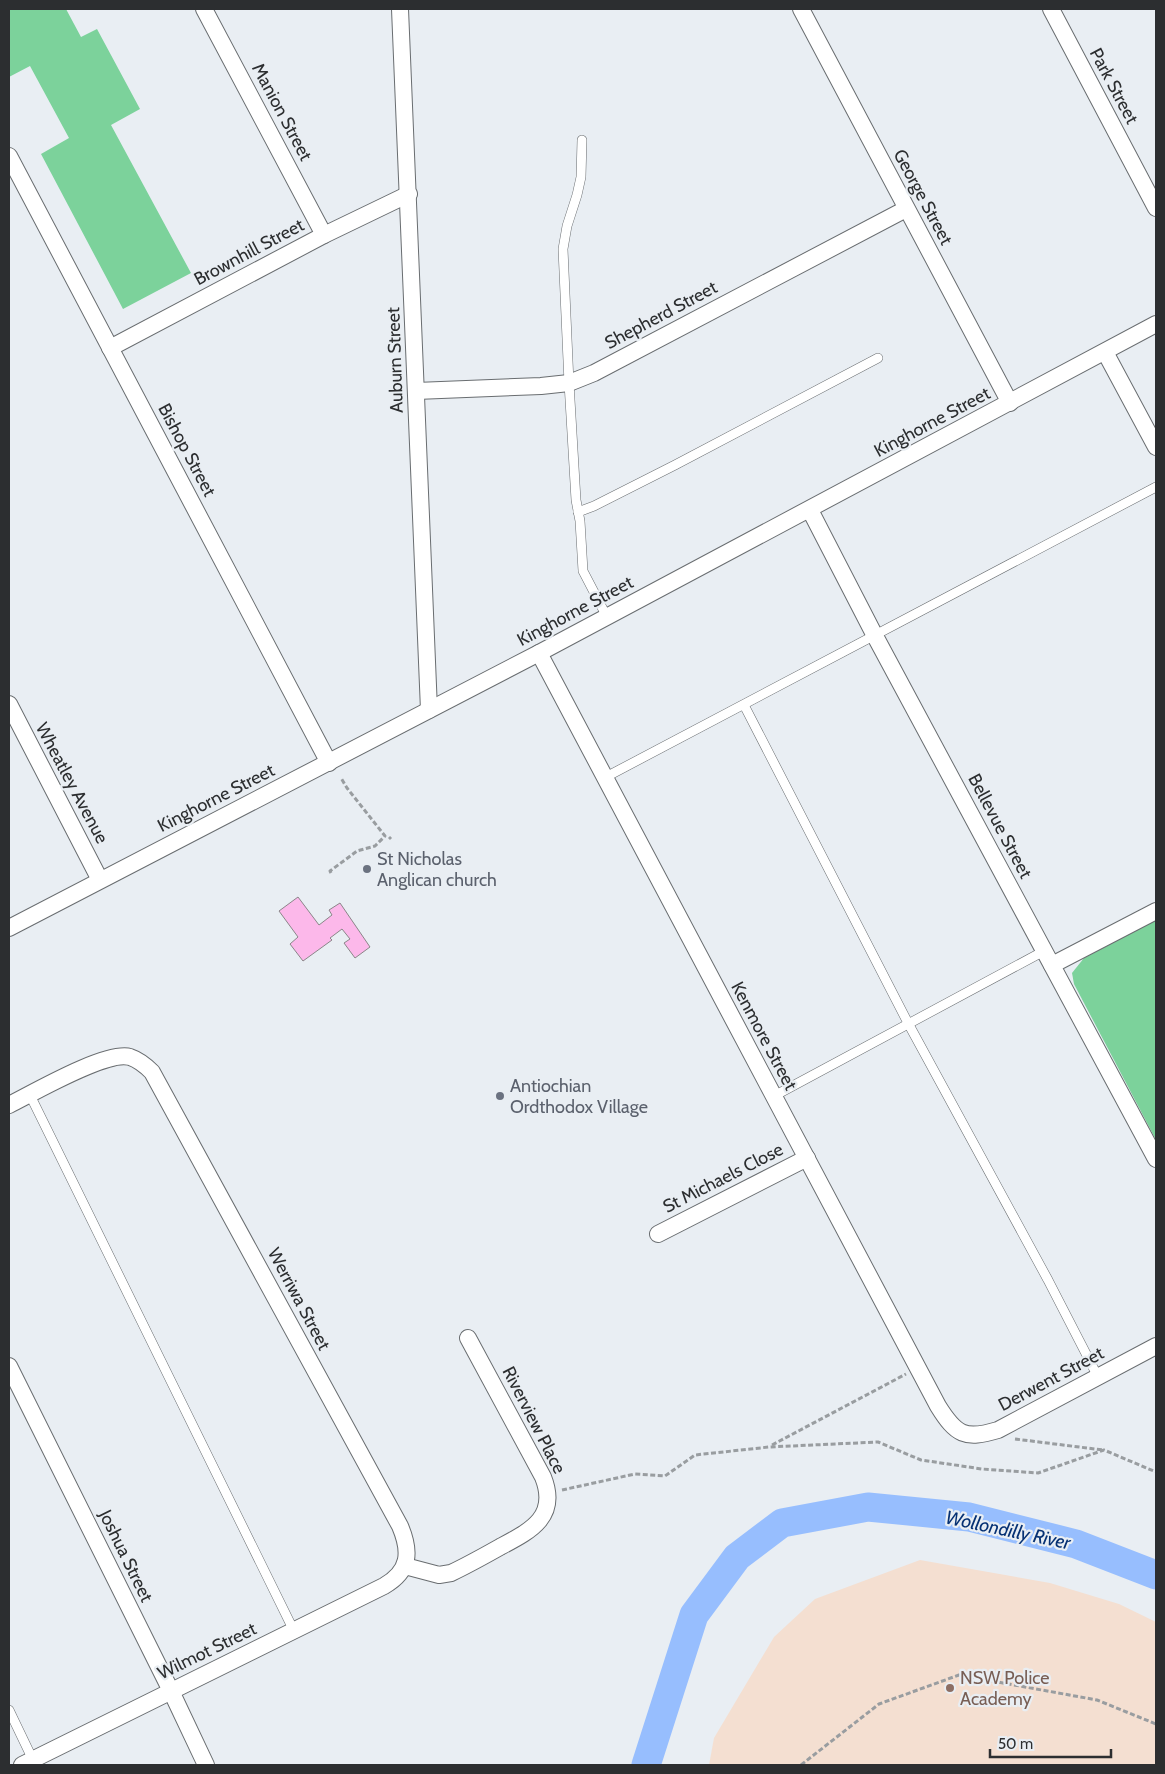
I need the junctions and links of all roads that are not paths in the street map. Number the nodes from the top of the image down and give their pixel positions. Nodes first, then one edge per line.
1 (204, 9) edge
2 (400, 9) edge
3 (801, 9) edge
4 (1051, 9) edge
5 (582, 140) dead end
6 (9, 156) edge
7 (409, 194) junction
8 (1156, 208) edge
9 (906, 209) junction
10 (324, 235) junction
11 (1156, 324) edge
12 (110, 348) junction
13 (1105, 352) junction
14 (878, 358) dead end
15 (569, 382) junction
16 (416, 391) junction
17 (1010, 403) junction
18 (1156, 447) edge
19 (1156, 487) edge
20 (810, 510) junction
21 (578, 512) junction
22 (606, 617) junction
23 (875, 636) junction
24 (539, 653) junction
25 (9, 704) edge
26 (744, 705) junction
27 (429, 710) junction
28 (330, 763) junction
29 (604, 778) junction
30 (100, 880) junction
31 (1156, 911) edge
32 (9, 928) edge
33 (1048, 958) junction
34 (908, 1023) junction
35 (30, 1094) junction
36 (774, 1096) junction
37 (9, 1105) edge
38 (807, 1158) junction
39 (1156, 1160) edge
40 (658, 1234) dead end
41 (468, 1338) dead end
42 (1156, 1346) edge
43 (9, 1366) edge
44 (1098, 1377) junction
45 (962, 1433) joint
46 (405, 1566) junction
47 (294, 1630) junction
48 (171, 1691) junction
49 (9, 1710) edge
50 (28, 1762) edge
51 (206, 1765) edge

1 - 10 street, Manion Street
2 - 7 street, Auburn Street
3 - 9 street, George Street
4 - 8 street, Park Street
5 - 15 lane
6 - 12 street, Bishop Street
7 - 10 street, Brownhill Street
7 - 16 street, Auburn Street
9 - 15 street, Shepherd Street
9 - 17 street, George Street
10 - 12 street, Brownhill Street
11 - 13 street, Kinghorne Street
12 - 28 street, Bishop Street
13 - 17 street, Kinghorne Street
13 - 18 street
14 - 21 lane
15 - 16 street, Shepherd Street
15 - 21 lane
16 - 27 street, Auburn Street
17 - 20 street, Kinghorne Street
19 - 23 lane
20 - 22 street, Kinghorne Street
20 - 23 street, Bellevue Street
21 - 22 lane
22 - 24 street, Kinghorne Street
23 - 26 lane
23 - 33 street, Bellevue Street
24 - 27 street, Kinghorne Street
24 - 29 street, Kenmore Street
25 - 30 street, Wheatley Avenue
26 - 29 lane
26 - 34 lane
27 - 28 street, Kinghorne Street
28 - 30 street, Kinghorne Street
29 - 36 street, Kenmore Street
30 - 32 street, Kinghorne Street
31 - 33 street
33 - 34 lane
33 - 39 street, Bellevue Street
34 - 36 lane
34 - 44 lane
35 - 37 street
35 - 46 street, Werriwa Street
35 - 47 lane
36 - 38 street, Kenmore Street
38 - 40 street, St Michaels Close
38 - 45 street, Kenmore Street
41 - 46 street, Riverview Place
42 - 44 street, Derwent Street
43 - 48 street, Joshua Street
44 - 45 street, Derwent Street
46 - 47 street, Wilmot Street
47 - 48 street, Wilmot Street
48 - 50 street, Wilmot Street
48 - 51 street, Joshua Street
49 - 50 lane

